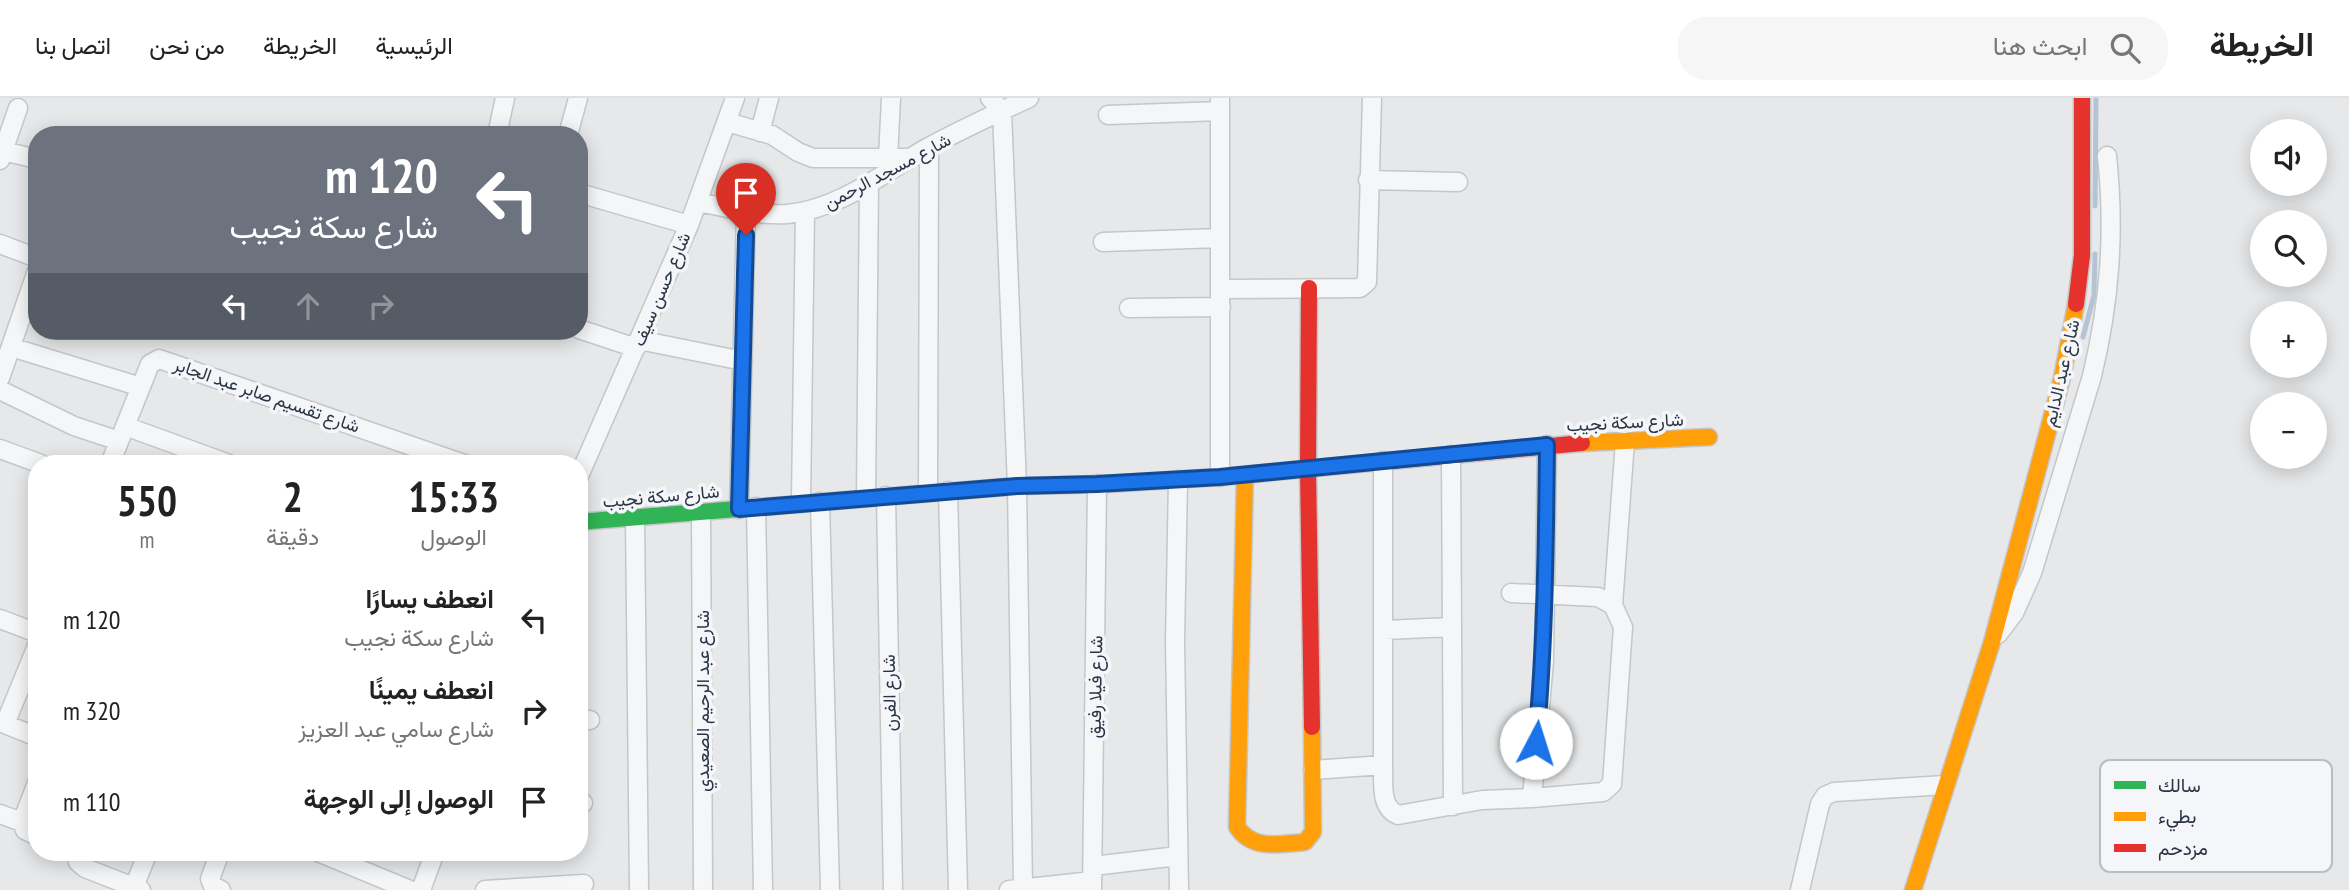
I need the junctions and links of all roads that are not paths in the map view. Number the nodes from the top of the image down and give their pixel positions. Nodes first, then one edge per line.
1 (505, 98) edge
2 (578, 98) edge
3 (735, 98) edge
4 (769, 98) edge
5 (891, 98) edge
6 (1029, 98) edge
7 (1372, 98) edge
8 (2082, 98) edge
9 (996, 104) edge
10 (1220, 104) edge
11 (18, 108) dead end
12 (1108, 115) dead end
13 (727, 122) junction
14 (499, 126) edge
15 (570, 126) edge
16 (760, 132) junction
17 (929, 148) junction
18 (1, 155) edge
19 (2107, 156) dead end
20 (28, 158) edge
21 (888, 158) junction
22 (911, 158) junction
23 (1368, 180) junction
24 (1458, 182) dead end
25 (869, 183) junction
26 (588, 196) edge
27 (697, 202) junction
28 (747, 210) junction
29 (805, 211) junction
30 (689, 225) junction
31 (1220, 237) junction
32 (1103, 242) dead end
33 (0, 244) edge
34 (28, 255) edge
35 (2079, 276) junction
36 (2109, 281) junction
37 (1309, 288) junction
38 (28, 297) edge
39 (1221, 298) junction
40 (1129, 308) dead end
41 (588, 331) edge
42 (638, 344) junction
43 (11, 347) junction
44 (743, 361) junction
45 (0, 378) edge
46 (141, 387) junction
47 (0, 390) edge
48 (122, 434) junction
49 (1709, 437) dead end
50 (1625, 441) junction
51 (1547, 445) junction
52 (0, 449) edge
53 (114, 455) edge
54 (197, 455) edge
55 (438, 455) edge
56 (1451, 455) junction
57 (588, 456) edge
58 (28, 459) edge
59 (1383, 461) junction
60 (1308, 469) junction
61 (1245, 475) junction
62 (1220, 477) junction
63 (1178, 480) junction
64 (1097, 484) junction
65 (1017, 486) junction
66 (948, 491) junction
67 (928, 492) junction
68 (886, 496) junction
69 (866, 498) junction
70 (820, 502) junction
71 (802, 503) junction
72 (747, 508) junction
73 (701, 512) junction
74 (635, 518) junction
75 (588, 521) edge
76 (1511, 593) dead end
77 (1546, 594) junction
78 (1613, 605) junction
79 (0, 619) edge
80 (1452, 627) junction
81 (28, 630) edge
82 (1384, 630) junction
83 (1992, 642) junction
84 (28, 665) edge
85 (1, 723) edge
86 (28, 734) edge
87 (1383, 765) junction
88 (1313, 770) junction
89 (1945, 785) junction
90 (1532, 798) junction
91 (28, 806) edge
92 (1453, 806) junction
93 (0, 814) edge
94 (22, 822) junction
95 (28, 832) edge
96 (1178, 856) junction
97 (78, 861) edge
98 (146, 861) edge
99 (217, 861) edge
100 (340, 861) edge
101 (432, 861) edge
102 (1093, 879) edge
103 (584, 884) dead end
104 (138, 889) edge
105 (1016, 889) edge
106 (221, 890) edge
107 (410, 890) edge
108 (421, 890) edge
109 (485, 890) edge
110 (639, 890) edge
111 (703, 890) edge
112 (763, 890) edge
113 (830, 890) edge
114 (893, 890) edge
115 (958, 890) edge
116 (1179, 890) edge
117 (1800, 890) edge
118 (1913, 890) edge

1 - 14 street
2 - 15 street
3 - 13 street, شارع حسن سيف
4 - 16 street
5 - 21 street
6 - 9 street, شارع مسجد الرحمن
7 - 23 street
8 - 35 street, شارع عبد الدايم
9 - 17 street, شارع مسجد الرحمن
9 - 65 street
10 - 12 street
10 - 31 street
11 - 18 street
13 - 16 street
13 - 27 street, شارع حسن سيف
16 - 21 street
17 - 22 street, شارع مسجد الرحمن
17 - 67 street
18 - 20 street
19 - 36 street, شارع عبد الدايم
21 - 22 street
22 - 25 street, شارع مسجد الرحمن
23 - 24 street
23 - 37 street
25 - 29 street, شارع مسجد الرحمن
25 - 69 street
26 - 30 street
27 - 28 street, شارع مسجد الرحمن
27 - 30 street, شارع حسن سيف
28 - 29 street, شارع مسجد الرحمن
28 - 44 street
29 - 71 street
30 - 42 street, شارع حسن سيف
31 - 32 street
31 - 39 street
33 - 34 street
35 - 36 street
35 - 83 street, شارع عبد الدايم
36 - 83 street, شارع عبد الدايم
37 - 39 street
37 - 60 street
38 - 43 street
39 - 40 street
39 - 62 street
41 - 42 street
42 - 44 street
42 - 57 street, شارع حسن سيف
43 - 45 street
43 - 46 street
44 - 72 street
46 - 48 street, شارع تقسيم صابر عبد الجابر
46 - 55 street, شارع تقسيم صابر عبد الجابر
47 - 48 street
48 - 53 street, شارع تقسيم صابر عبد الجابر
48 - 54 street
49 - 50 street, شارع سكة نجيب
50 - 51 street, شارع سكة نجيب
50 - 78 street
51 - 56 street, شارع سكة نجيب
51 - 77 street
52 - 58 street
56 - 59 street, شارع سكة نجيب
56 - 80 street
59 - 60 street, شارع سكة نجيب
59 - 82 street
60 - 61 street, شارع سكة نجيب
60 - 88 street
61 - 62 street, شارع سكة نجيب
61 - 88 street
62 - 63 street, شارع سكة نجيب
63 - 64 street, شارع سكة نجيب
63 - 96 street
64 - 65 street, شارع سكة نجيب
64 - 102 street, شارع فيلا رفيق
65 - 66 street, شارع سكة نجيب
65 - 105 street
66 - 67 street, شارع سكة نجيب
66 - 115 street
67 - 68 street, شارع سكة نجيب
68 - 69 street, شارع سكة نجيب
68 - 114 street, شارع الفرن
69 - 70 street, شارع سكة نجيب
70 - 71 street, شارع سكة نجيب
70 - 113 street
71 - 72 street, شارع سكة نجيب
72 - 73 street, شارع سكة نجيب
72 - 112 street
73 - 74 street, شارع سكة نجيب
73 - 111 street, شارع عبد الرحيم الصعيدي
74 - 75 street, شارع سكة نجيب
74 - 110 street
76 - 77 street
77 - 78 street
77 - 90 street
78 - 90 street
79 - 81 street
80 - 82 street
80 - 92 street
82 - 87 street
83 - 89 street, شارع عبد الدايم
84 - 85 street
85 - 86 street
87 - 88 street
87 - 92 street
89 - 117 street
89 - 118 street, شارع عبد الدايم
90 - 92 street
91 - 94 street
93 - 94 street
94 - 95 street
96 - 102 street
96 - 116 street
97 - 104 street
98 - 104 street
99 - 106 street
100 - 107 street
101 - 108 street
102 - 105 street
103 - 109 street

